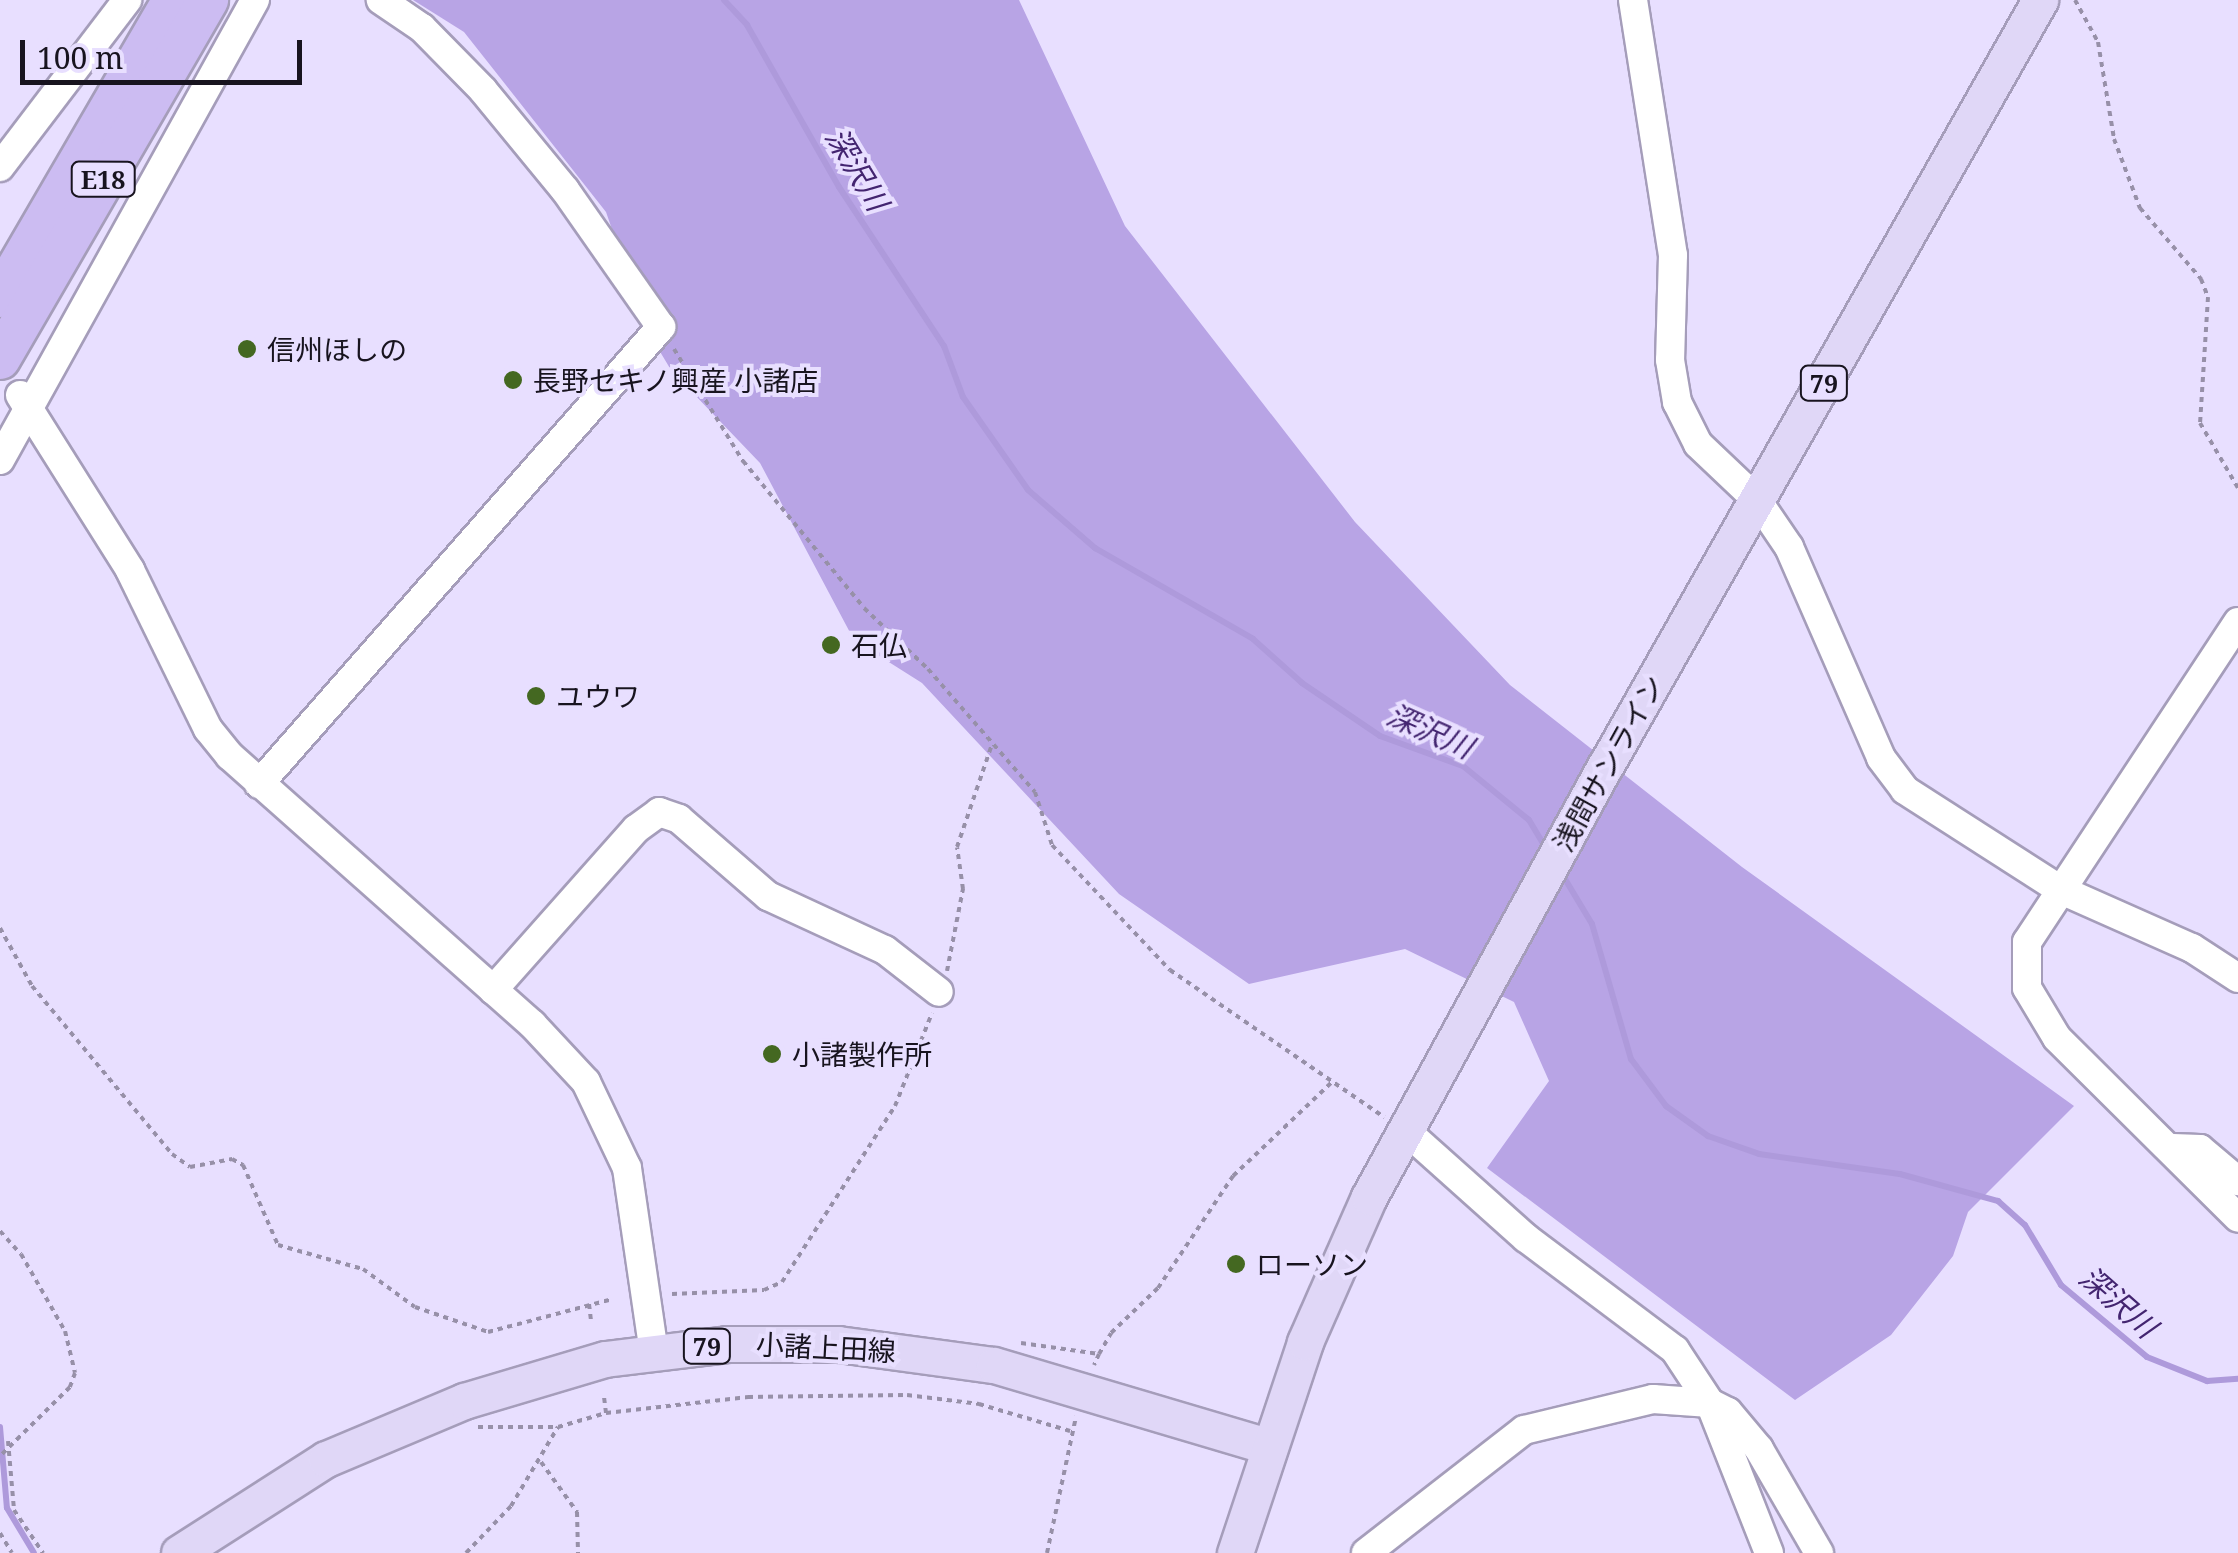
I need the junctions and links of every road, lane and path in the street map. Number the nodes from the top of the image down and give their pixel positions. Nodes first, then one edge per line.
1 (127, 0) edge
2 (173, 0) edge
3 (208, 0) edge
4 (255, 0) edge
5 (380, 0) edge
6 (1633, 0) edge
7 (2040, 0) edge
8 (2075, 0) edge
9 (0, 167) edge
10 (0, 297) edge
11 (660, 327) junction
12 (0, 359) edge
13 (24, 402) junction
14 (0, 460) edge
15 (2238, 488) edge
16 (1758, 500) junction
17 (2238, 622) edge
18 (992, 744) junction
19 (259, 784) junction
20 (2061, 890) junction
21 (0, 928) edge
22 (2238, 978) edge
23 (494, 990) junction
24 (939, 992) junction
25 (1331, 1083) junction
26 (1412, 1114) junction
27 (2172, 1148) junction
28 (2238, 1180) edge
29 (2238, 1218) edge
30 (0, 1231) edge
31 (672, 1294) dead end
32 (614, 1299) dead end
33 (588, 1304) junction
34 (591, 1320) dead end
35 (654, 1352) junction
36 (1099, 1354) junction
37 (981, 1363) junction
38 (1094, 1365) dead end
39 (604, 1397) dead end
40 (1710, 1403) junction
41 (440, 1410) junction
42 (1078, 1412) dead end
43 (606, 1413) junction
44 (558, 1426) junction
45 (1070, 1431) junction
46 (8, 1442) junction
47 (1267, 1446) junction
48 (0, 1456) edge
49 (541, 1462) junction
50 (0, 1533) edge
51 (12, 1553) edge
52 (43, 1553) edge
53 (180, 1553) edge
54 (466, 1553) edge
55 (578, 1553) edge
56 (1047, 1553) edge
57 (1234, 1553) edge
58 (1366, 1553) edge
59 (1769, 1553) edge
60 (1819, 1553) edge

1 - 9 street
2 - 10 highway, E18
3 - 12 highway, E18
4 - 13 street
5 - 11 street
6 - 16 street
7 - 16 main road, 浅間サンライン / 79
8 - 15 path
11 - 18 path
11 - 19 street
13 - 14 street
13 - 19 street
16 - 20 street
16 - 26 main road, 浅間サンライン / 79
17 - 20 street
18 - 24 path
18 - 25 path
19 - 23 street
20 - 22 street
20 - 27 street
21 - 33 path
23 - 24 street
23 - 35 street
24 - 31 path
25 - 26 path
25 - 36 path
26 - 40 street
26 - 47 main road, 浅間サンライン / 79
27 - 28 street
27 - 29 street
30 - 46 path
32 - 33 path
33 - 34 path
35 - 37 main road, 小諸上田線 / 79
35 - 41 main road, 小諸上田線 / 79
36 - 37 path
36 - 38 path
37 - 47 main road, 小諸上田線 / 79
39 - 43 path
40 - 58 street
40 - 59 street
40 - 60 street
41 - 44 path
41 - 53 main road, 小諸上田線 / 79
42 - 45 path
43 - 44 path
43 - 45 path
44 - 49 path
45 - 56 path
46 - 48 path
46 - 52 path
47 - 57 main road, 浅間サンライン
49 - 54 path
49 - 55 path
50 - 51 path

